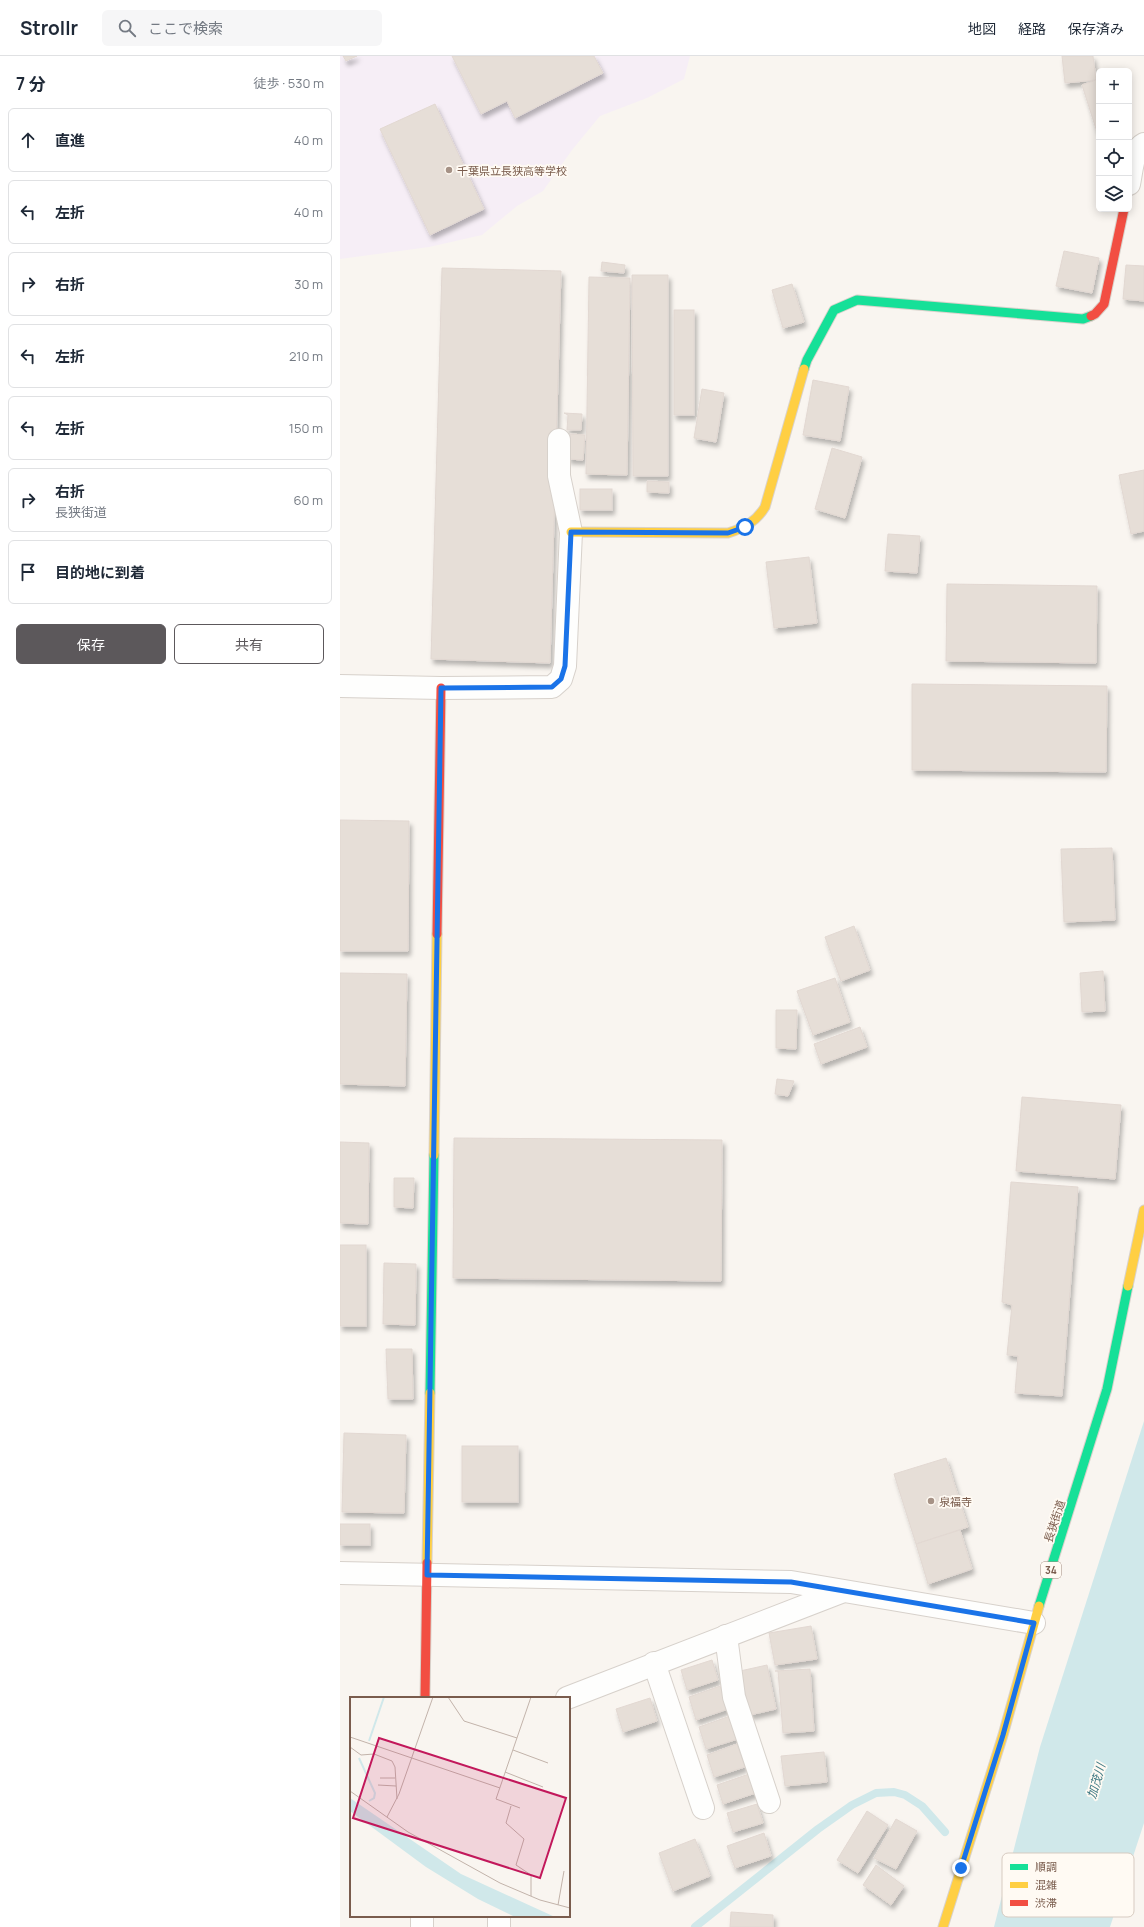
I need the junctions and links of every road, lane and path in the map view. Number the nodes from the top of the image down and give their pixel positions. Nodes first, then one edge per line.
1 (1144, 144) edge
2 (1130, 176) edge
3 (1123, 212) edge
4 (559, 440) dead end
5 (571, 532) junction
6 (340, 686) edge
7 (441, 688) junction
8 (1144, 1210) edge
9 (340, 1573) edge
10 (427, 1575) junction
11 (841, 1592) junction
12 (1034, 1623) junction
13 (726, 1636) junction
14 (654, 1664) junction
15 (425, 1697) edge
16 (570, 1697) edge
17 (769, 1802) dead end
18 (703, 1808) dead end
19 (943, 1927) edge

1 - 2 street
3 - 5 street
4 - 5 street
5 - 7 street
6 - 7 street
7 - 10 street
8 - 12 street, 長狭街道 / 34
9 - 10 street
10 - 11 street
10 - 15 street
11 - 12 street
11 - 13 street
12 - 19 street, 長狭街道 / 34
13 - 14 street
13 - 17 street
14 - 16 street
14 - 18 street

